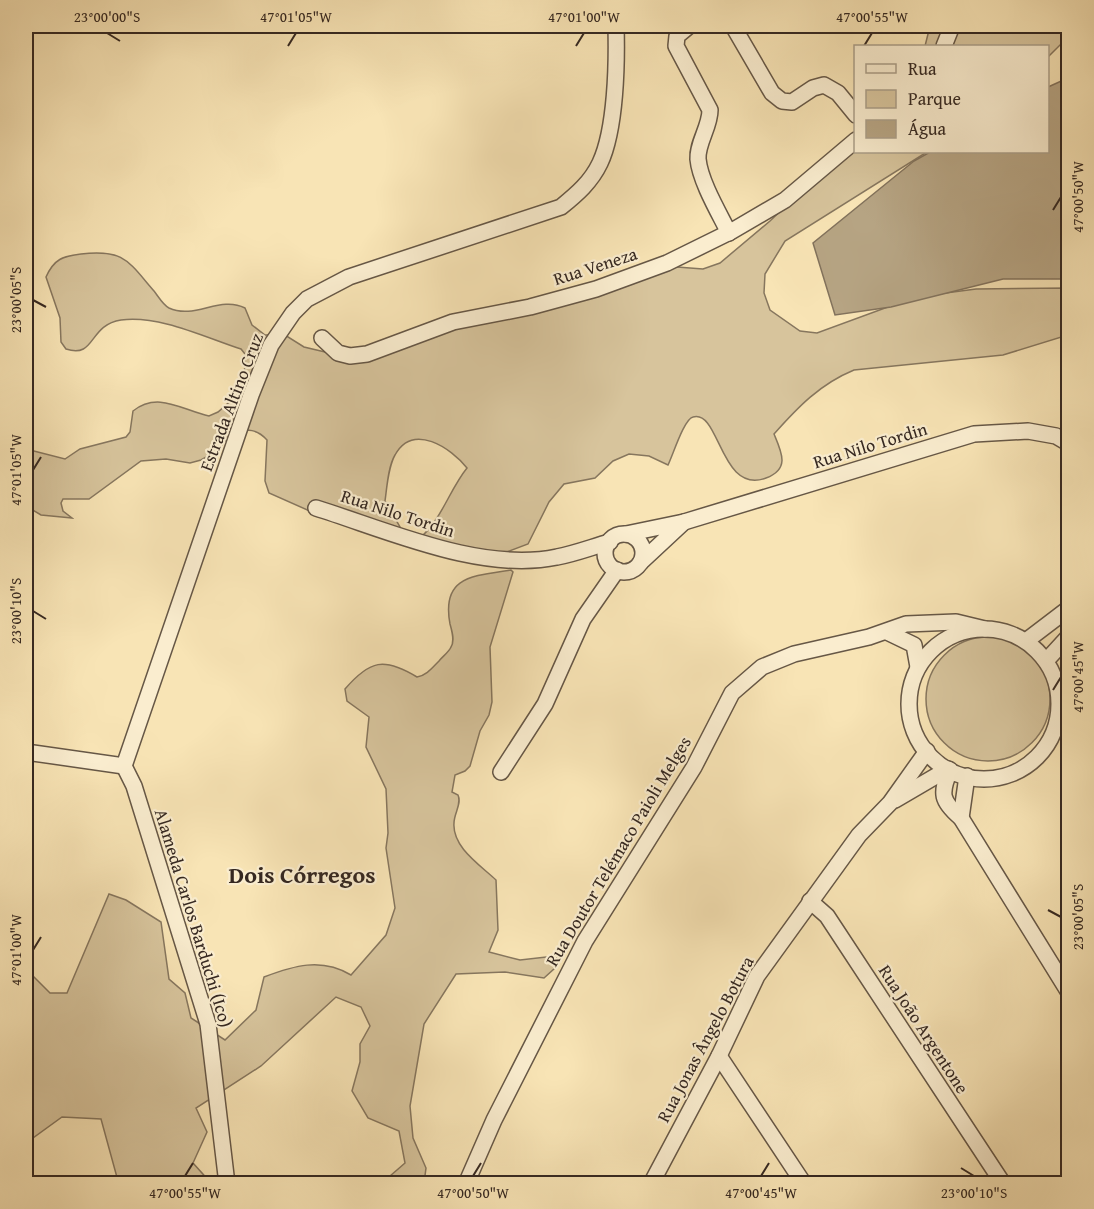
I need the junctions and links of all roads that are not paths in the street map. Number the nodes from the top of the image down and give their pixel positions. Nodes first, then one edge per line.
1 (616, 26) edge
2 (689, 26) edge
3 (733, 26) edge
4 (952, 26) edge
5 (944, 45) edge
6 (854, 114) edge
7 (854, 141) edge
8 (729, 233) junction
9 (322, 338) dead end
10 (1068, 443) edge
11 (316, 508) dead end
12 (684, 522) junction
13 (626, 534) junction
14 (610, 542) junction
15 (641, 562) junction
16 (617, 570) junction
17 (1068, 609) edge
18 (985, 629) junction
19 (888, 632) junction
20 (1068, 637) edge
21 (1026, 641) junction
22 (918, 667) junction
23 (1056, 670) edge
24 (1062, 724) edge
25 (927, 751) junction
26 (26, 752) edge
27 (124, 766) junction
28 (949, 769) junction
29 (501, 772) dead end
30 (967, 776) junction
31 (890, 803) junction
32 (961, 818) junction
33 (810, 901) junction
34 (1068, 991) edge
35 (719, 1056) junction
36 (1002, 1182) edge
37 (228, 1184) edge
38 (466, 1184) edge
39 (651, 1184) edge
40 (804, 1184) edge

1 - 27 street, Estrada Altino Cruz
2 - 8 street
3 - 6 street
4 - 5 street
7 - 8 street, Rua Veneza
8 - 9 street, Rua Veneza
10 - 12 street, Rua Nilo Tordin
11 - 14 street, Rua Nilo Tordin
12 - 13 street, Rua Nilo Tordin
12 - 15 street, Rua Nilo Tordin
13 - 14 street
13 - 15 street
14 - 16 street
15 - 16 street
16 - 29 street
17 - 21 street
18 - 19 street, Rua Doutor Telémaco Paioli Melges
18 - 21 street
18 - 22 street
19 - 22 street
19 - 38 street, Rua Doutor Telémaco Paioli Melges
20 - 23 street
21 - 23 street
22 - 25 street
23 - 24 street
24 - 30 street
25 - 28 street
25 - 31 street, Rua Jonas Ângelo Botura
26 - 27 street
27 - 37 street, Alameda Carlos Barduchi (Ico)
28 - 30 street
28 - 31 street, Rua Jonas Ângelo Botura
28 - 32 street
30 - 32 street
31 - 33 street, Rua Jonas Ângelo Botura
32 - 34 street
33 - 35 street, Rua Jonas Ângelo Botura
33 - 36 street, Rua João Argentone
35 - 39 street, Rua Jonas Ângelo Botura
35 - 40 street

